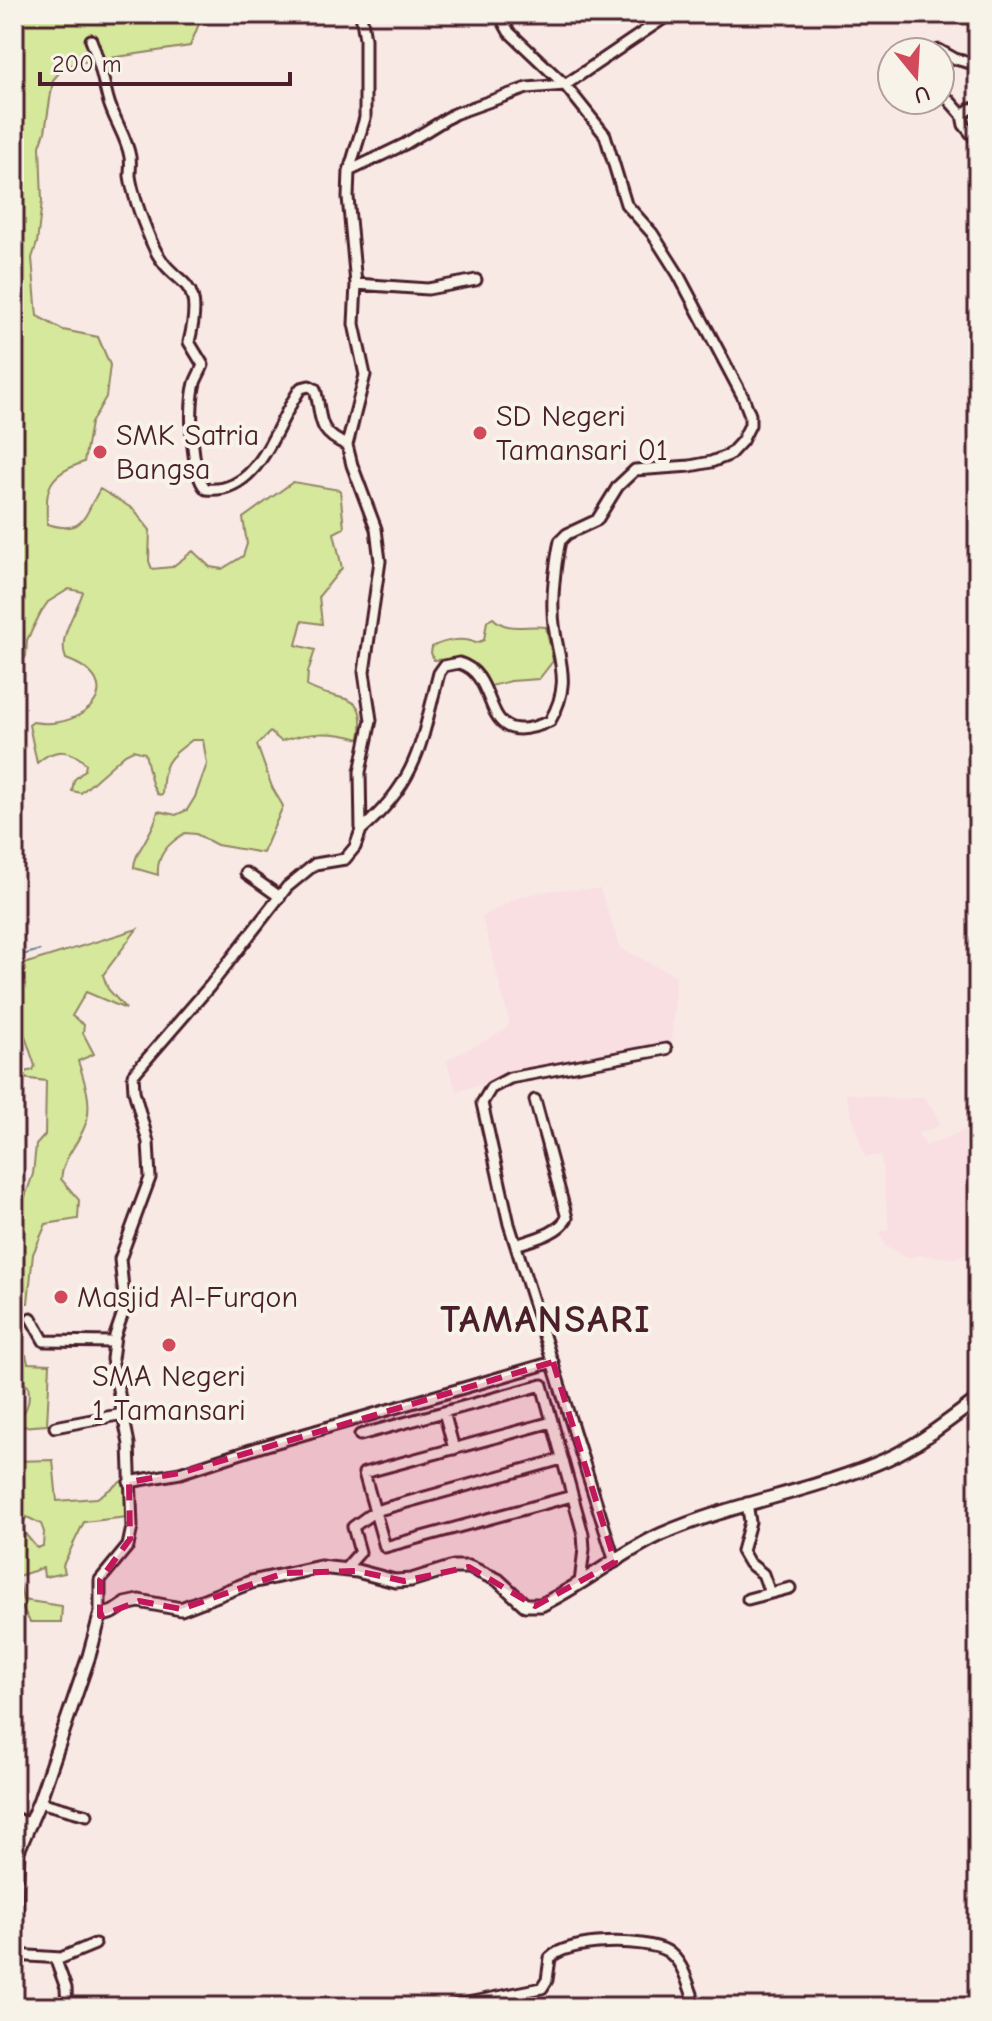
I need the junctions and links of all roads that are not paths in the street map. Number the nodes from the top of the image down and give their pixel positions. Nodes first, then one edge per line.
1 (361, 14) edge
2 (499, 14) edge
3 (670, 14) edge
4 (91, 40) dead end
5 (956, 59) edge
6 (974, 64) dead end
7 (565, 85) junction
8 (956, 108) edge
9 (978, 108) edge
10 (962, 115) junction
11 (978, 142) edge
12 (349, 171) junction
13 (476, 280) dead end
14 (356, 284) junction
15 (347, 445) junction
16 (361, 830) junction
17 (246, 873) dead end
18 (280, 897) junction
19 (666, 1049) dead end
20 (535, 1100) dead end
21 (516, 1245) junction
22 (31, 1318) dead end
23 (113, 1342) junction
24 (553, 1362) junction
25 (978, 1399) edge
26 (444, 1412) junction
27 (123, 1414) junction
28 (552, 1422) junction
29 (55, 1427) dead end
30 (360, 1435) dead end
31 (454, 1449) junction
32 (562, 1459) junction
33 (129, 1482) junction
34 (572, 1496) junction
35 (747, 1503) junction
36 (375, 1511) junction
37 (615, 1562) junction
38 (345, 1569) junction
39 (580, 1583) junction
40 (790, 1588) dead end
41 (770, 1593) junction
42 (748, 1599) dead end
43 (100, 1616) junction
44 (39, 1802) junction
45 (87, 1815) dead end
46 (14, 1818) edge
47 (31, 1824) junction
48 (95, 1944) dead end
49 (14, 1953) edge
50 (55, 1958) junction
51 (692, 1994) dead end
52 (487, 2004) edge
53 (67, 2007) edge
54 (448, 2007) edge

1 - 12 street
2 - 7 street
3 - 7 street
4 - 15 street
5 - 6 street
7 - 12 street
7 - 16 street
8 - 10 street
9 - 10 street
10 - 11 street
12 - 14 street
13 - 14 street
14 - 15 street
15 - 16 street
16 - 18 street
17 - 18 street
18 - 23 street
19 - 21 street
20 - 21 street
21 - 24 street
22 - 23 street
23 - 27 street
24 - 33 street
24 - 37 street
25 - 35 main road
26 - 28 street
26 - 30 street
26 - 31 street
27 - 29 street
27 - 33 street
28 - 31 street
28 - 32 street
31 - 36 street
32 - 34 street
32 - 36 street
33 - 43 street
34 - 36 street
34 - 39 street
35 - 37 main road
35 - 41 street
36 - 38 street
37 - 39 main road
38 - 39 main road
38 - 43 main road
40 - 41 street
41 - 42 street
43 - 44 main road
44 - 45 street
44 - 47 main road
46 - 47 street
47 - 49 main road
48 - 50 street
49 - 50 street
50 - 53 street
51 - 52 street
52 - 54 street

